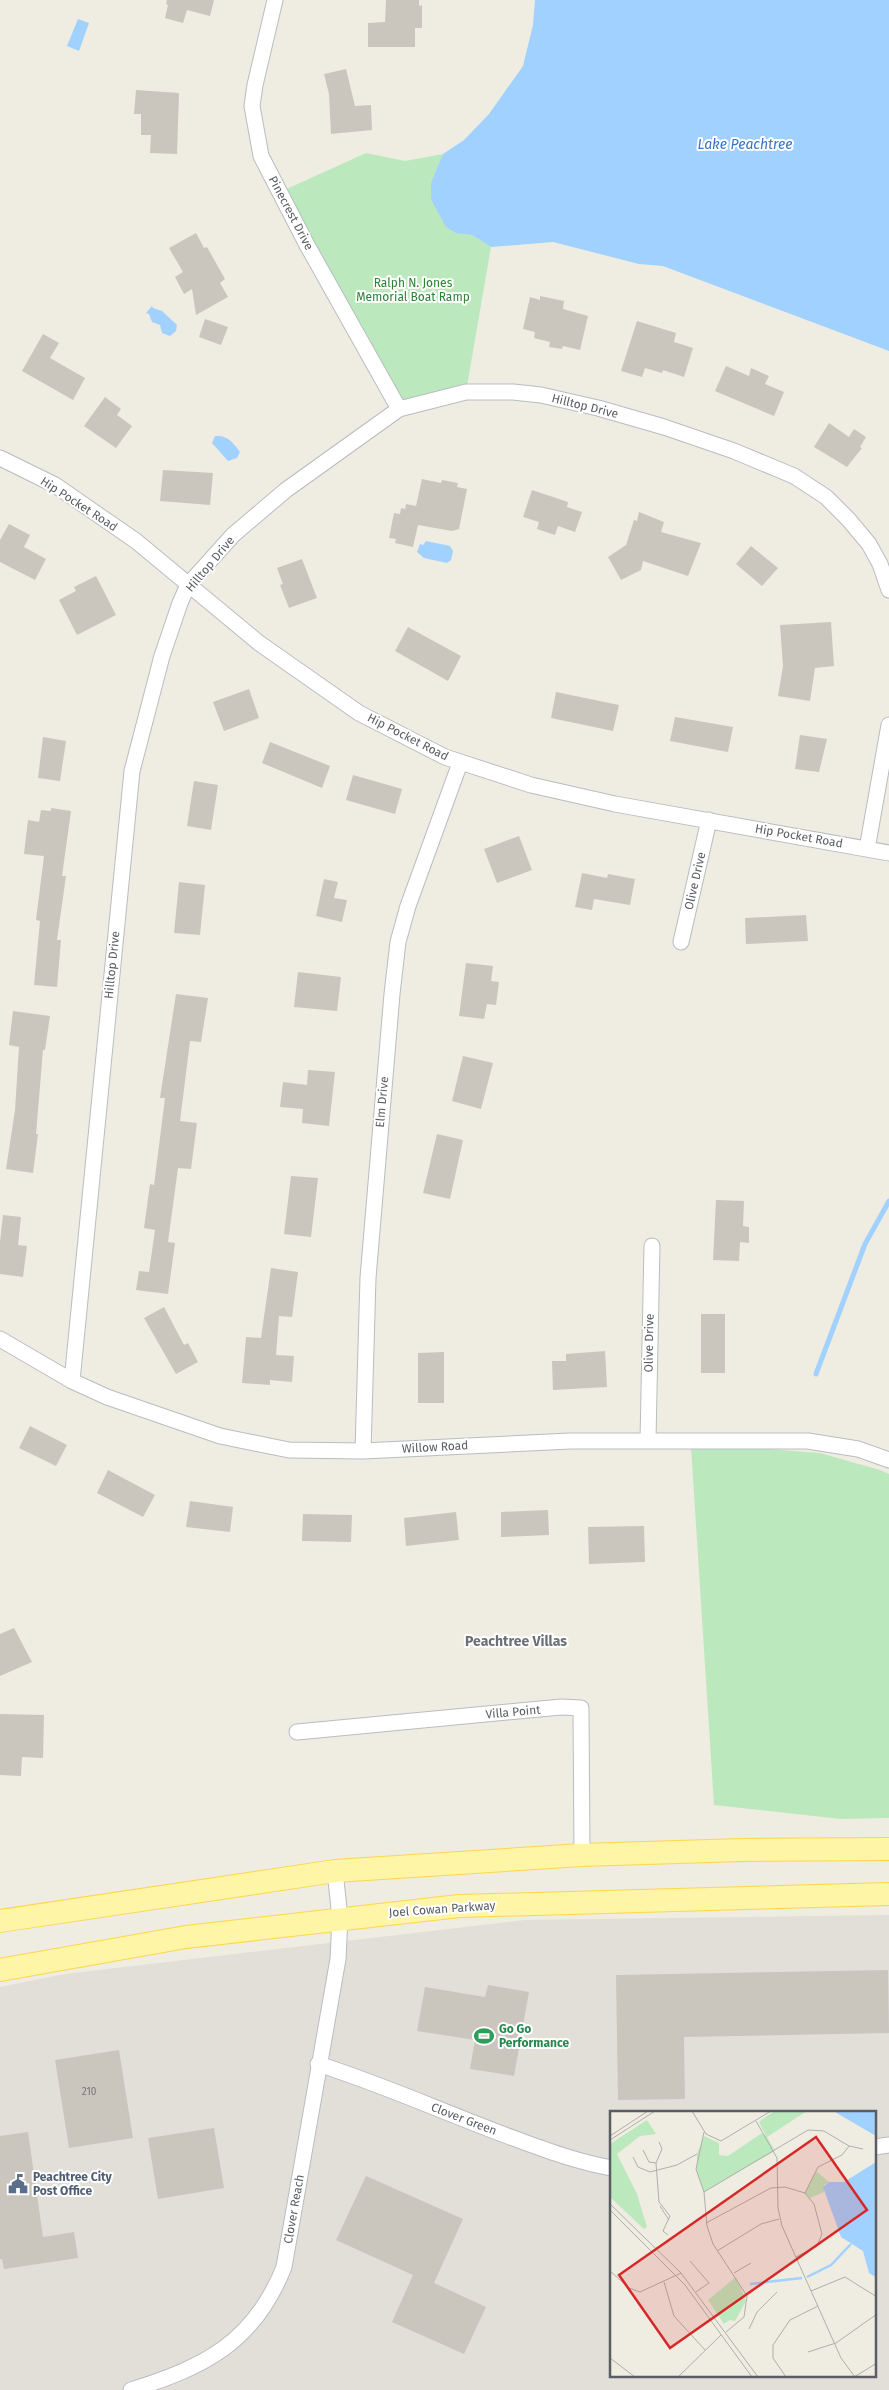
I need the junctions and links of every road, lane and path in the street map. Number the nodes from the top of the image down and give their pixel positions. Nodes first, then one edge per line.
1 (275, 0) edge
2 (399, 409) junction
3 (0, 458) edge
4 (188, 585) junction
5 (889, 590) edge
6 (889, 724) edge
7 (460, 763) junction
8 (709, 820) junction
9 (866, 849) junction
10 (889, 853) edge
11 (681, 942) dead end
12 (652, 1246) dead end
13 (0, 1340) edge
14 (72, 1381) junction
15 (648, 1440) junction
16 (362, 1451) junction
17 (889, 1460) edge
18 (297, 1732) dead end
19 (889, 1849) edge
20 (582, 1855) junction
21 (335, 1870) junction
22 (889, 1894) edge
23 (340, 1918) junction
24 (0, 1921) edge
25 (0, 1970) edge
26 (318, 2064) junction
27 (889, 2145) edge
28 (876, 2147) edge
29 (610, 2168) edge
30 (131, 2390) edge

1 - 2 street, Pinecrest Drive
2 - 4 street, Hilltop Drive
2 - 5 street, Hilltop Drive
3 - 4 street, Hip Pocket Road
4 - 7 street, Hip Pocket Road
4 - 14 street, Hilltop Drive
6 - 9 street
7 - 8 street, Hip Pocket Road
7 - 16 street, Elm Drive
8 - 9 street, Hip Pocket Road
8 - 11 street, Olive Drive
9 - 10 street, Hip Pocket Road
12 - 15 street, Olive Drive
13 - 14 street, Willow Road
14 - 16 street, Willow Road
15 - 16 street, Willow Road
15 - 17 street, Willow Road
18 - 20 street, Villa Point
19 - 20 main road
20 - 21 main road
21 - 23 street, Clover Reach
21 - 24 main road
22 - 23 main road, Joel Cowan Parkway
23 - 25 main road, Joel Cowan Parkway
23 - 26 street, Clover Reach
26 - 29 street, Clover Green
26 - 30 street, Clover Reach
27 - 28 street

